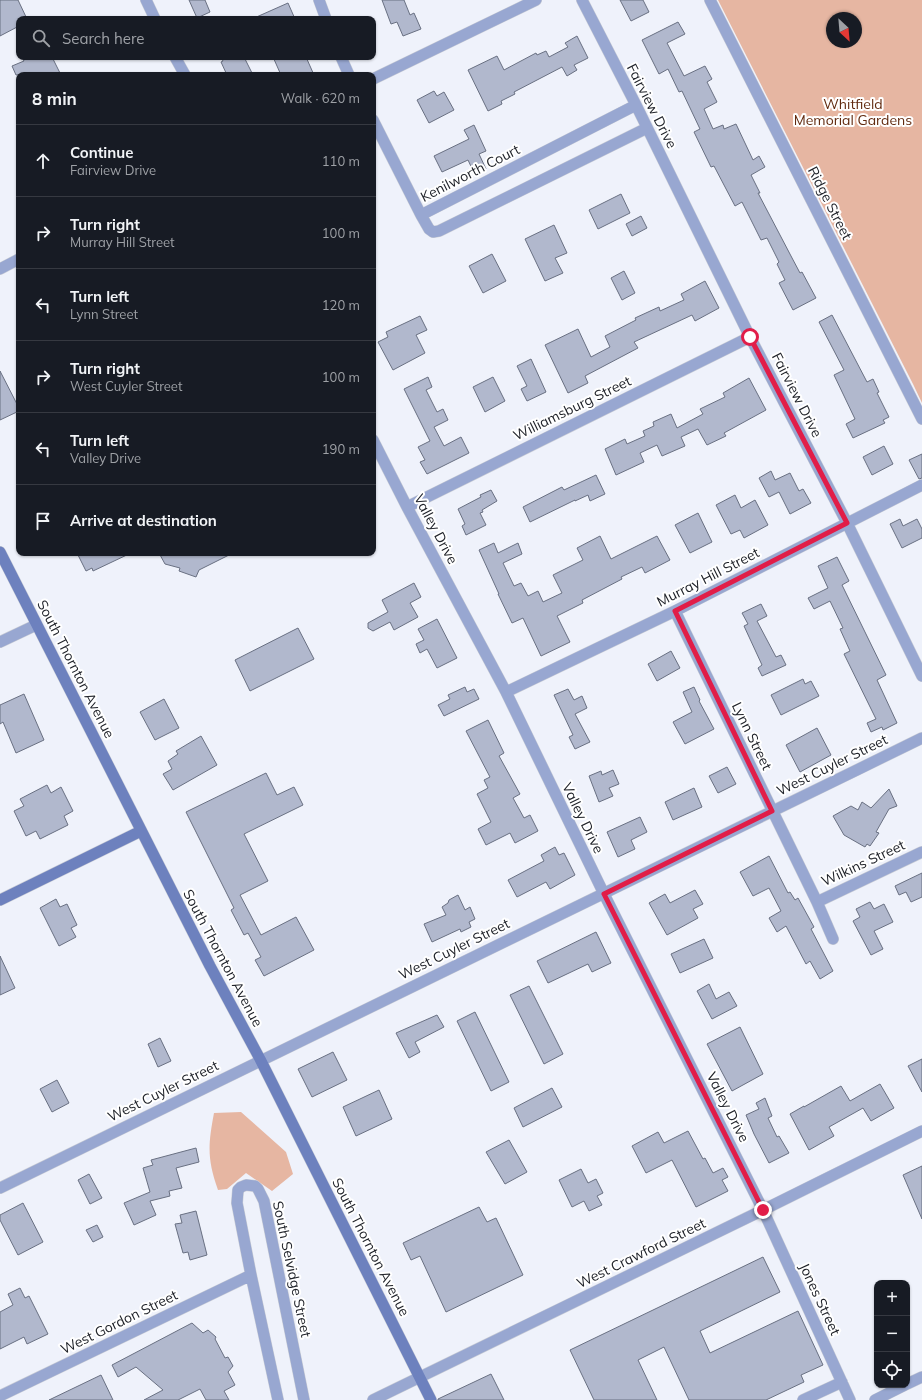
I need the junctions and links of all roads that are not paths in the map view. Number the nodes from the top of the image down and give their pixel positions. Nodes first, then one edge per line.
1 (146, 0) edge
2 (319, 0) edge
3 (536, 0) edge
4 (582, 0) edge
5 (710, 0) edge
6 (154, 16) edge
7 (325, 16) edge
8 (177, 60) edge
9 (342, 60) edge
10 (183, 72) edge
11 (348, 72) edge
12 (376, 78) edge
13 (636, 105) junction
14 (376, 126) edge
15 (647, 128) junction
16 (421, 215) junction
17 (16, 261) edge
18 (0, 269) edge
19 (750, 337) junction
20 (922, 419) edge
21 (376, 446) edge
22 (922, 485) edge
23 (407, 506) junction
24 (847, 523) junction
25 (0, 552) edge
26 (675, 611) junction
27 (36, 625) junction
28 (0, 642) edge
29 (922, 676) edge
30 (506, 692) junction
31 (922, 738) edge
32 (772, 811) junction
33 (141, 831) junction
34 (922, 852) edge
35 (604, 894) junction
36 (0, 900) edge
37 (817, 902) junction
38 (833, 939) dead end
39 (260, 1059) junction
40 (922, 1131) edge
41 (0, 1188) edge
42 (763, 1210) junction
43 (251, 1275) junction
44 (420, 1377) junction
45 (922, 1377) edge
46 (842, 1382) junction
47 (910, 1383) edge
48 (900, 1388) edge
49 (0, 1396) edge
50 (278, 1400) edge
51 (304, 1400) edge
52 (373, 1400) edge
53 (431, 1400) edge
54 (803, 1400) edge
55 (850, 1400) edge
56 (874, 1400) edge

1 - 6 street
2 - 7 street
3 - 12 street
4 - 13 street, Fairview Drive
5 - 20 street, Ridge Street
8 - 10 street
9 - 11 street
13 - 15 street, Fairview Drive
13 - 16 street, Kenilworth Court
14 - 16 street
15 - 16 street, Kenilworth Court
15 - 19 street, Fairview Drive
17 - 18 street
19 - 23 street, Williamsburg Street
19 - 24 street, Fairview Drive
21 - 23 street, Valley Drive
22 - 24 street, Murray Hill Street
23 - 30 street, Valley Drive
24 - 26 street, Murray Hill Street
24 - 29 street, Fairview Drive
25 - 27 main road, South Thornton Avenue
26 - 30 street, Murray Hill Street
26 - 32 street, Lynn Street
27 - 28 street
27 - 33 main road, South Thornton Avenue
30 - 35 street, Valley Drive
31 - 32 street, West Cuyler Street
32 - 35 street, West Cuyler Street
32 - 37 street, Lynn Street
33 - 36 main road
33 - 39 main road, South Thornton Avenue
34 - 37 street, Wilkins Street
35 - 39 street, West Cuyler Street
35 - 42 street, Valley Drive
37 - 38 street, Lynn Street
39 - 41 street, West Cuyler Street
39 - 44 main road, South Thornton Avenue
40 - 42 street, West Crawford Street
42 - 44 street, West Crawford Street
42 - 46 street, Jones Street
43 - 49 street, West Gordon Street
43 - 50 street, South Selvidge Street
43 - 51 street, South Selvidge Street
44 - 52 street, West Crawford Street
44 - 53 main road, South Thornton Avenue
45 - 47 street
46 - 54 street
46 - 55 street, Jones Street
48 - 56 street

